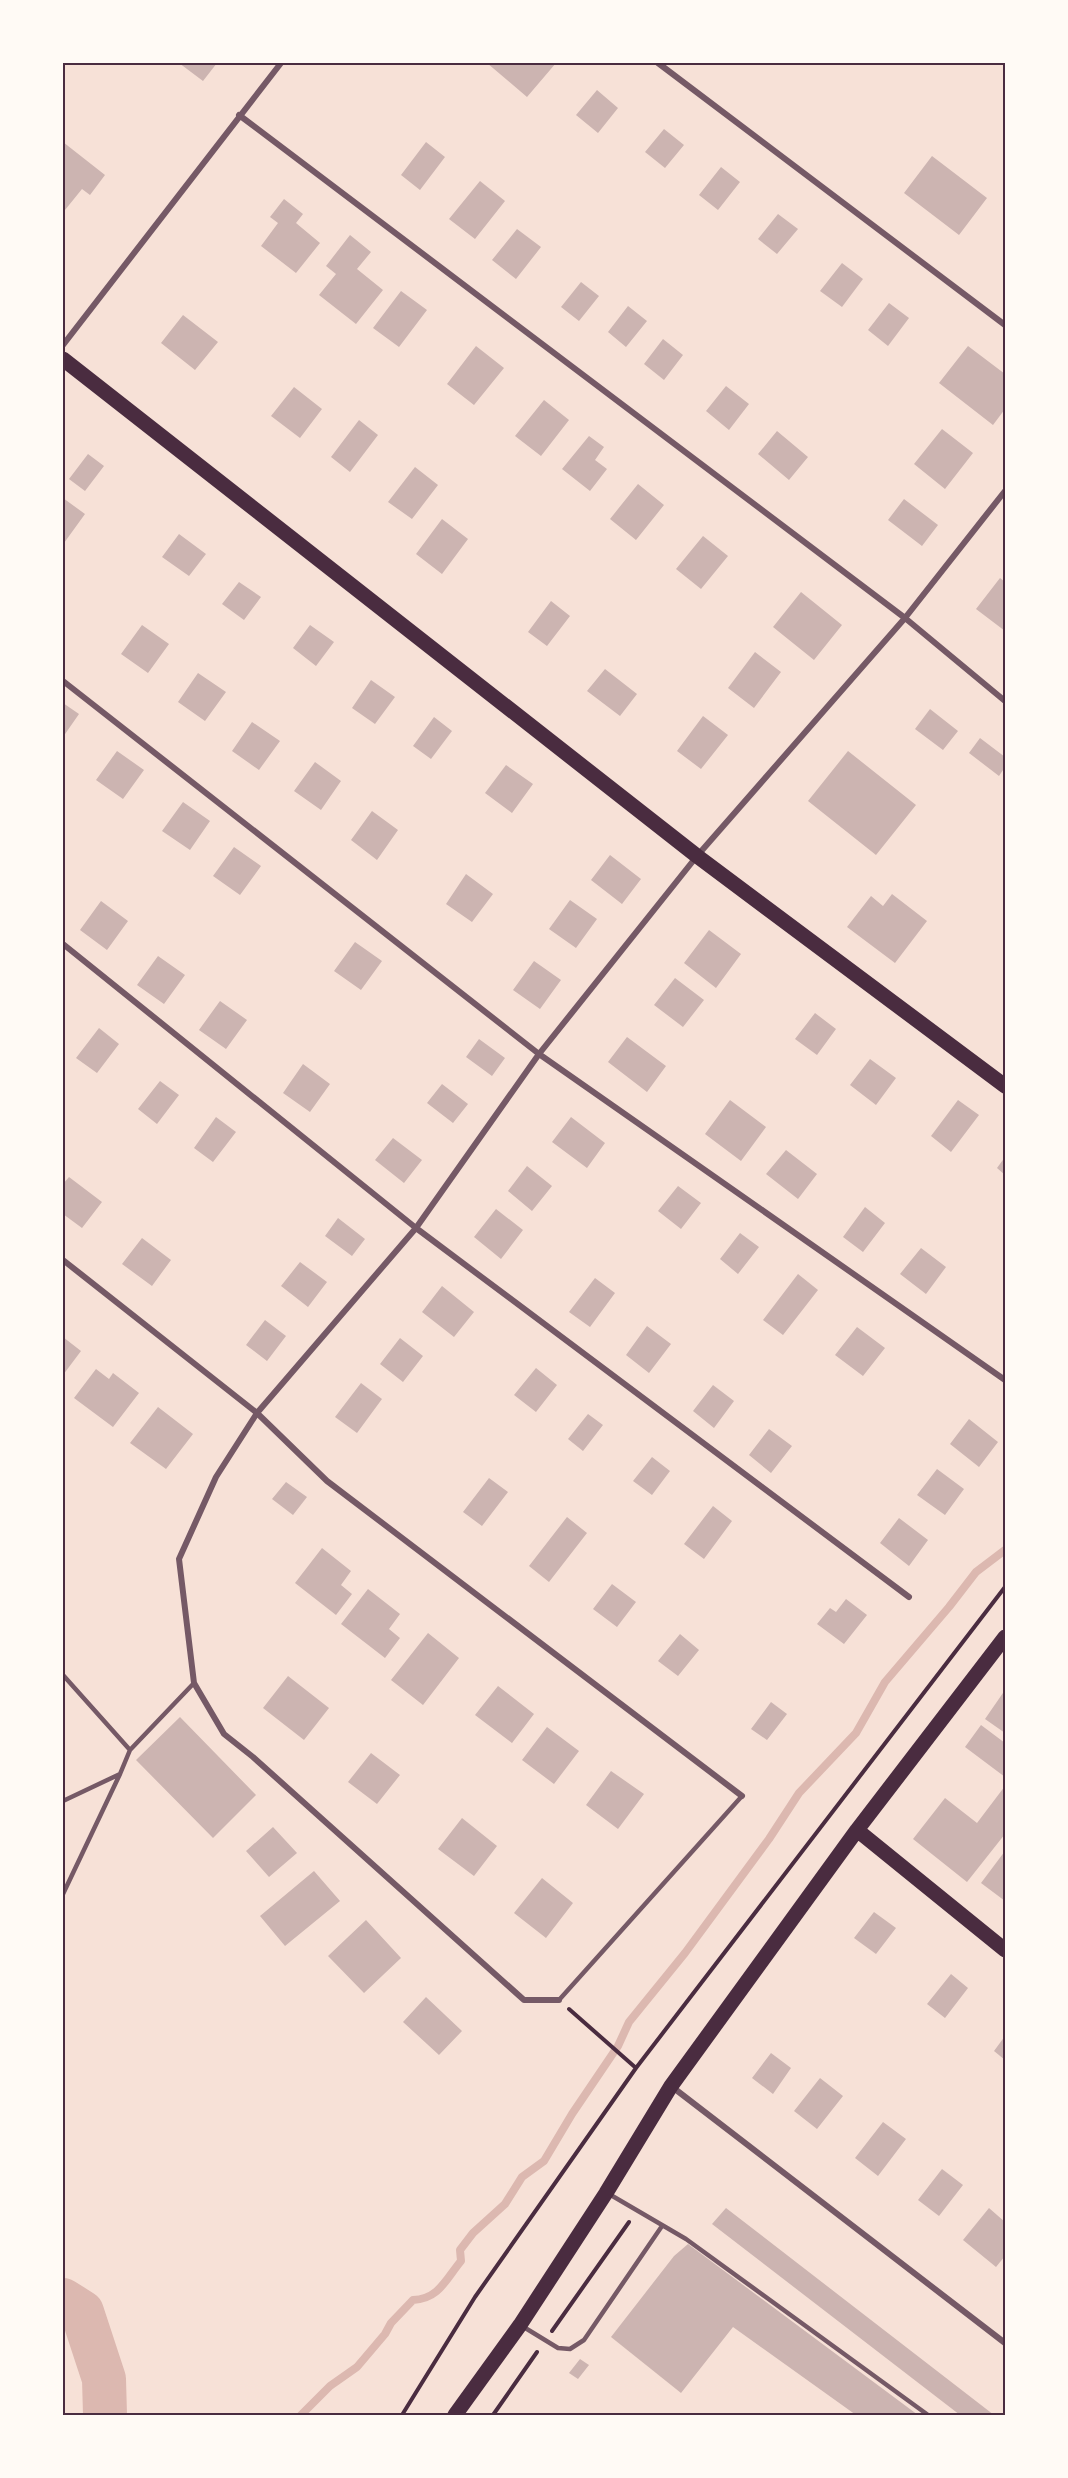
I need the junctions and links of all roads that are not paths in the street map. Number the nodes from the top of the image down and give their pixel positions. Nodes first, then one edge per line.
1 (281, 63) edge
2 (658, 63) edge
3 (239, 115) junction
4 (1005, 325) edge
5 (63, 345) edge
6 (63, 359) edge
7 (1005, 491) edge
8 (905, 618) junction
9 (63, 681) edge
10 (1005, 701) edge
11 (697, 856) junction
12 (63, 944) edge
13 (539, 1054) junction
14 (1005, 1086) edge
15 (416, 1228) junction
16 (63, 1260) edge
17 (1005, 1380) edge
18 (257, 1413) junction
19 (909, 1597) dead end
20 (1005, 1636) edge
21 (63, 1675) edge
22 (194, 1683) junction
23 (130, 1750) junction
24 (120, 1774) junction
25 (742, 1796) joint
26 (63, 1801) edge
27 (857, 1830) junction
28 (63, 1894) edge
29 (1005, 1950) edge
30 (559, 2000) joint
31 (671, 2086) junction
32 (606, 2193) junction
33 (662, 2226) junction
34 (520, 2325) junction
35 (1005, 2343) edge
36 (455, 2415) edge
37 (928, 2415) edge

1 - 3 street
2 - 4 street
3 - 5 street
3 - 8 street
6 - 11 main road
7 - 8 street
8 - 10 street
8 - 11 street
9 - 13 street
11 - 13 street
11 - 14 main road
12 - 15 street
13 - 15 street
13 - 17 street
15 - 18 street
15 - 19 street
16 - 18 street
18 - 22 street
18 - 25 street
20 - 27 main road
21 - 23 lane
22 - 23 lane
22 - 30 street
23 - 24 lane
24 - 26 lane
24 - 28 lane
25 - 30 lane
27 - 29 main road
27 - 31 main road
31 - 32 main road
31 - 35 street
32 - 33 lane
32 - 34 main road
33 - 34 lane
33 - 37 lane
34 - 36 main road

